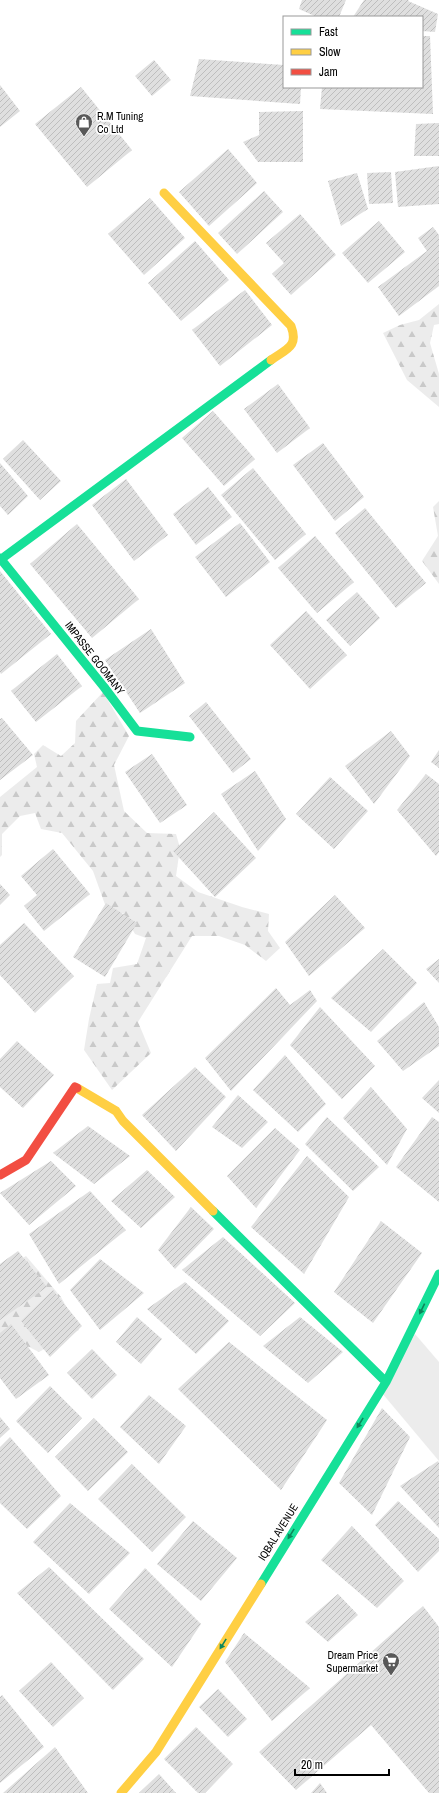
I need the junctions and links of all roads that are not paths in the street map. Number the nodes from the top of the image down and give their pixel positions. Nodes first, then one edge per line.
1 (164, 193) dead end
2 (0, 559) edge
3 (190, 738) dead end
4 (0, 1175) edge
5 (439, 1274) edge
6 (386, 1382) junction
7 (121, 1793) edge

1 - 2 street
2 - 3 street, IMPASSE GOOMANY
4 - 6 street
5 -> 6 street, IQBAL AVENUE
6 -> 7 street, IQBAL AVENUE

